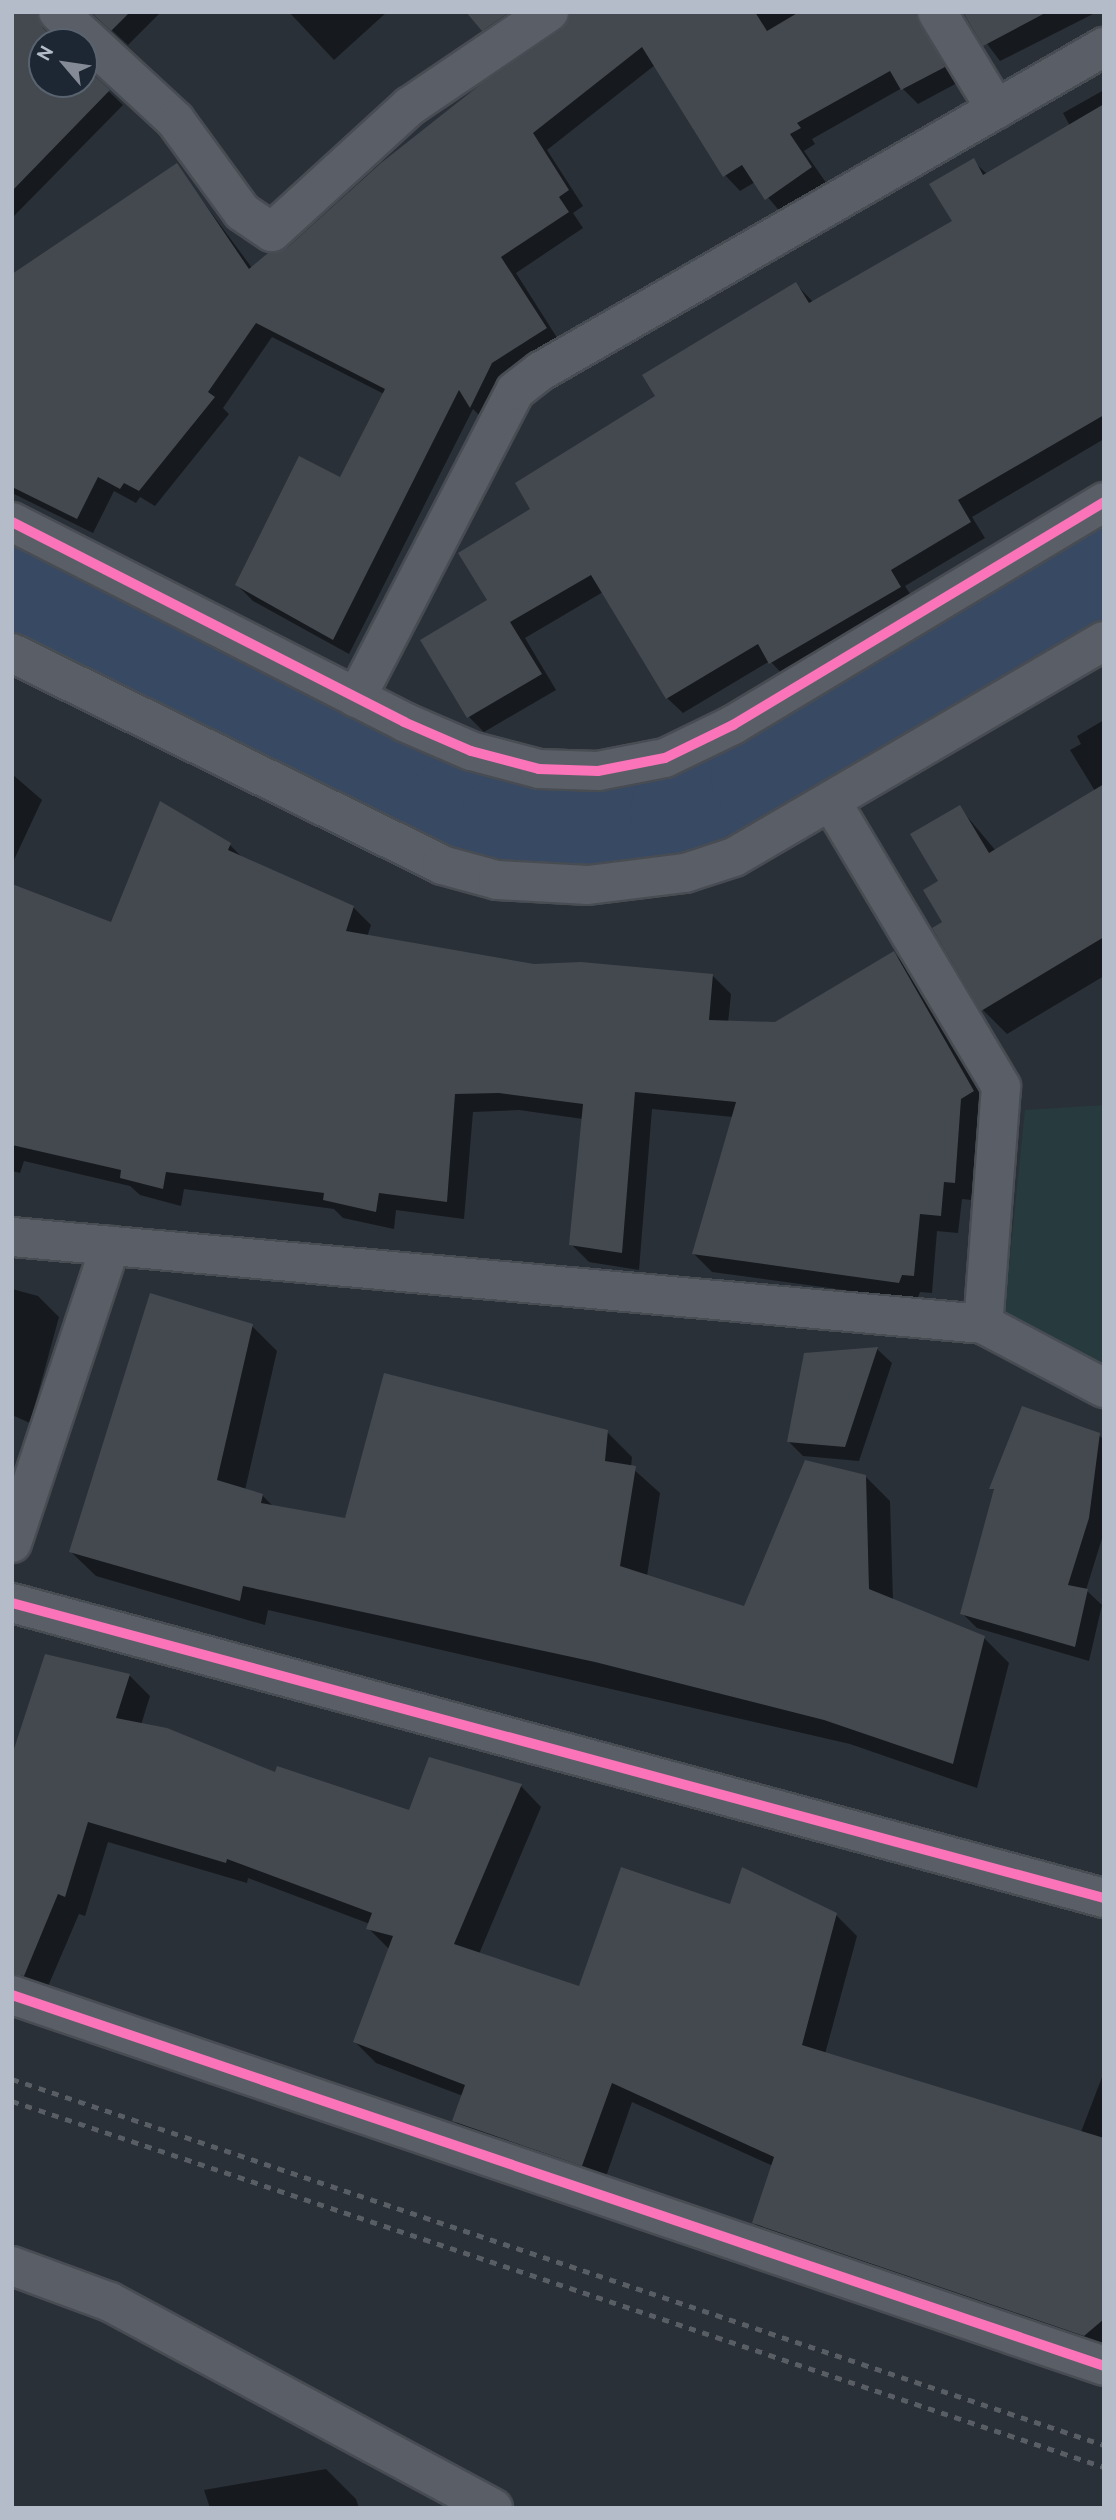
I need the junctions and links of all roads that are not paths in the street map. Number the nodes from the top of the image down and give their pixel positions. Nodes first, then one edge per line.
1 (58, 12) edge
2 (549, 12) edge
3 (937, 12) edge
4 (1104, 47) edge
5 (996, 109) junction
6 (1104, 502) edge
7 (12, 522) edge
8 (1104, 641) edge
9 (12, 653) edge
10 (356, 698) junction
11 (832, 803) junction
12 (12, 1237) edge
13 (110, 1246) junction
14 (983, 1324) junction
15 (1104, 1388) edge
16 (12, 1542) edge
17 (12, 1603) edge
18 (1104, 1898) edge
19 (12, 1995) edge
20 (12, 2266) edge
21 (1104, 2365) edge
22 (493, 2508) edge

1 - 2 street
3 - 5 street
4 - 5 street
5 - 10 street
6 - 10 street
7 - 10 street
8 - 11 street
9 - 11 street
11 - 14 street
12 - 13 street
13 - 14 street
13 - 16 street
14 - 15 street
17 - 18 street
19 - 21 street
20 - 22 street

